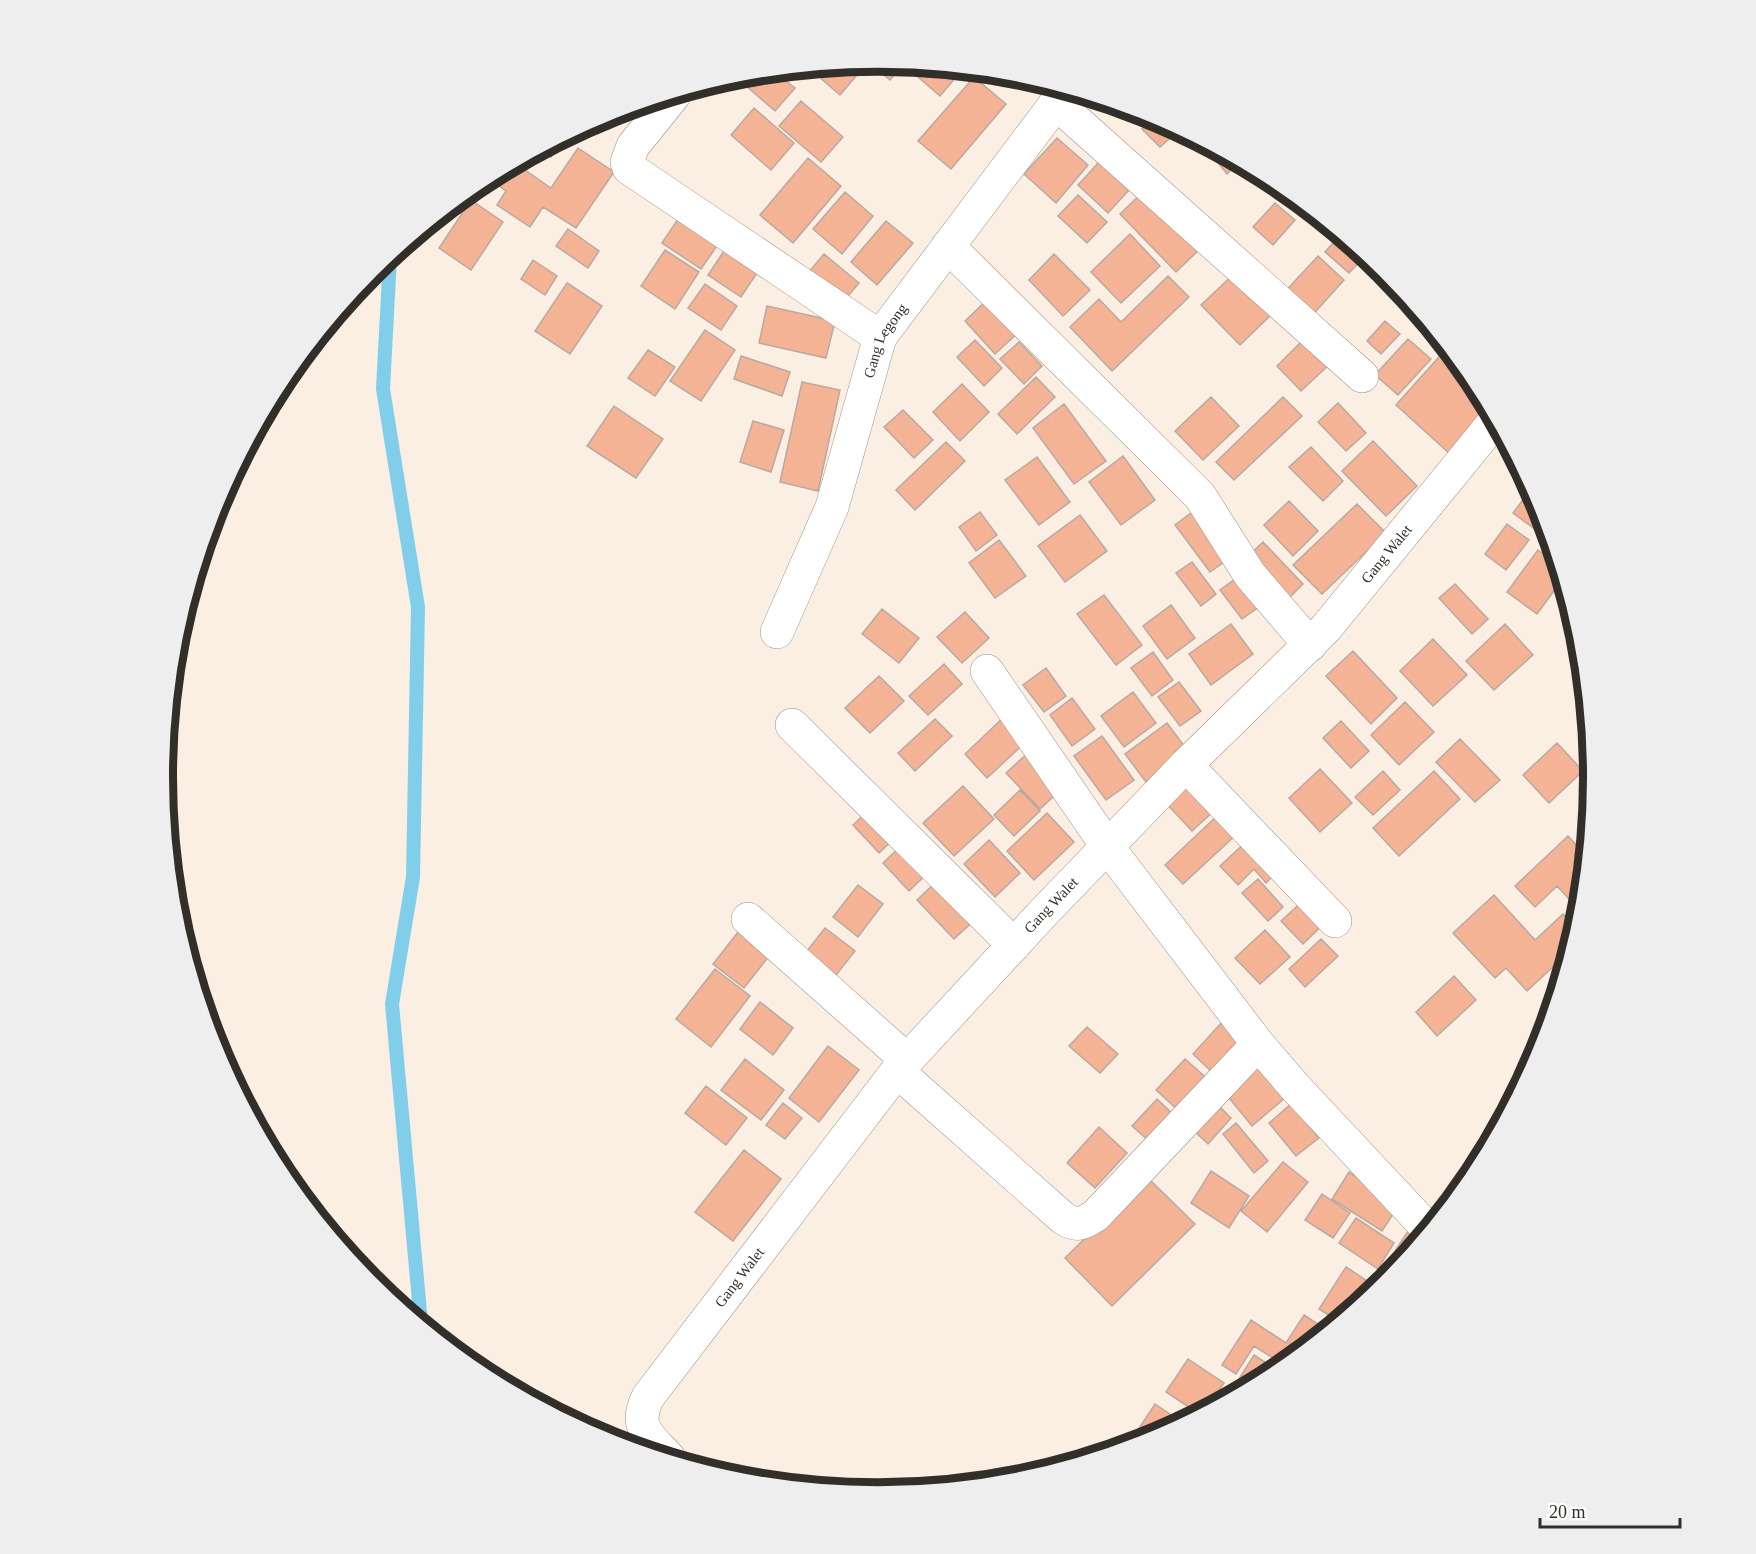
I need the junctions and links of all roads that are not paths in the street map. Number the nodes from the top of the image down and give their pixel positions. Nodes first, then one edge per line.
1 (1061, 96) edge
2 (666, 105) edge
3 (948, 246) junction
4 (880, 337) junction
5 (1362, 376) dead end
6 (1490, 428) edge
7 (777, 632) dead end
8 (1310, 645) junction
9 (987, 671) dead end
10 (792, 725) dead end
11 (1186, 765) junction
12 (1107, 846) junction
13 (748, 919) dead end
14 (1335, 921) dead end
15 (1014, 945) junction
16 (1258, 1044) junction
17 (902, 1066) junction
18 (1423, 1224) edge
19 (660, 1447) edge

1 - 3 street, Gang Legong
1 - 5 street
2 - 4 street
3 - 4 street, Gang Legong
3 - 8 street
4 - 7 street, Gang Legong
6 - 8 street, Gang Walet
8 - 11 street, Gang Walet
9 - 12 street
10 - 15 street
11 - 12 street, Gang Walet
11 - 14 street
12 - 15 street, Gang Walet
12 - 16 street
13 - 17 street
15 - 17 street, Gang Walet
16 - 17 street
16 - 18 street
17 - 19 street, Gang Walet

